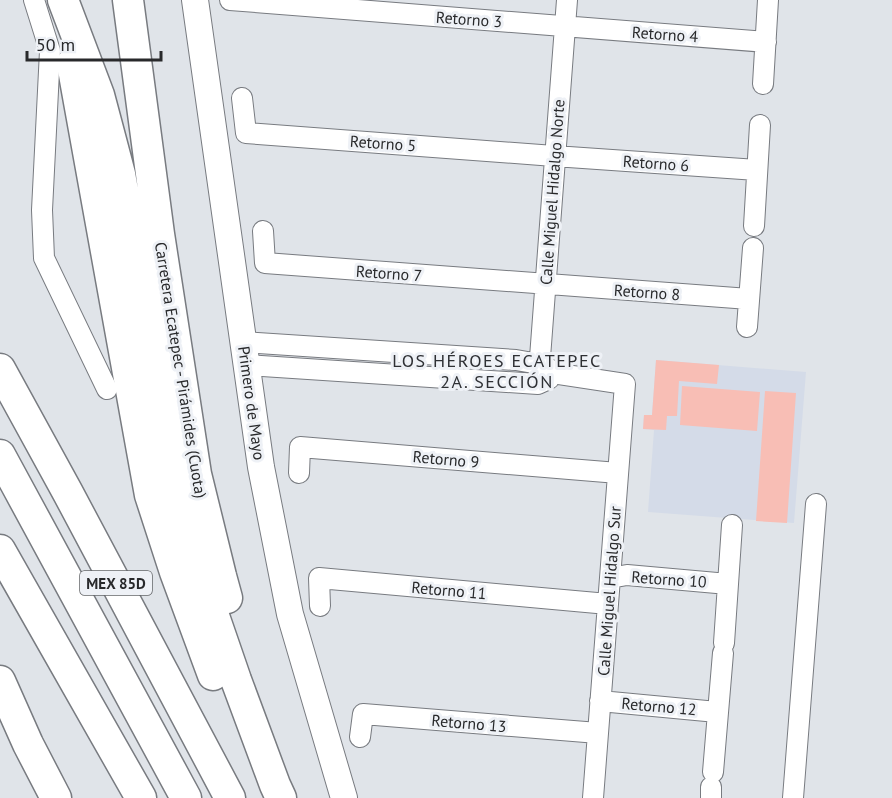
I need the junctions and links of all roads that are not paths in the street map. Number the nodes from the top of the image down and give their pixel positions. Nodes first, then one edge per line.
1 (34, 0) edge
2 (62, 0) edge
3 (128, 0) edge
4 (195, 0) edge
5 (230, 0) edge
6 (567, 0) edge
7 (768, 0) edge
8 (565, 26) junction
9 (766, 42) junction
10 (763, 84) dead end
11 (242, 98) dead end
12 (760, 125) dead end
13 (555, 156) junction
14 (758, 170) junction
15 (754, 226) dead end
16 (263, 231) dead end
17 (753, 248) dead end
18 (544, 285) junction
19 (749, 299) junction
20 (747, 327) dead end
21 (322, 347) junction
22 (245, 354) junction
23 (538, 364) junction
24 (0, 369) edge
25 (320, 369) junction
26 (559, 374) junction
27 (537, 384) junction
28 (107, 389) dead end
29 (0, 455) edge
30 (299, 472) dead end
31 (618, 473) junction
32 (816, 504) dead end
33 (732, 525) dead end
34 (0, 550) edge
35 (610, 578) junction
36 (728, 584) junction
37 (608, 604) junction
38 (320, 606) dead end
39 (723, 648) joint
40 (0, 681) edge
41 (600, 701) junction
42 (717, 712) junction
43 (598, 733) junction
44 (360, 737) dead end
45 (712, 786) edge
46 (56, 798) edge
47 (141, 798) edge
48 (186, 798) edge
49 (230, 798) edge
50 (260, 798) edge
51 (281, 798) edge
52 (302, 798) edge
53 (344, 798) edge
54 (592, 798) edge
55 (793, 798) edge

1 - 28 street
2 - 50 highway
2 - 51 highway
3 - 52 highway, Carretera Ecatepec - Pirámides (Cuota)
4 - 22 main road, Primero de Mayo
5 - 8 street, Retorno 3
6 - 8 street, Calle Miguel Hidalgo Norte
7 - 9 street
8 - 9 street, Retorno 4
8 - 13 street, Calle Miguel Hidalgo Norte
9 - 10 street
11 - 13 street, Retorno 5
12 - 14 street
13 - 14 street, Retorno 6
13 - 18 street, Calle Miguel Hidalgo Norte
14 - 15 street
16 - 18 street, Retorno 7
17 - 19 street
18 - 19 street, Retorno 8
18 - 23 street, Calle Miguel Hidalgo Norte
19 - 20 street
21 - 22 street
21 - 23 street
21 - 25 street
22 - 25 street
22 - 53 main road, Primero de Mayo
23 - 26 street
23 - 27 street, Calle Miguel Hidalgo Norte
24 - 49 highway, MEX 85D
25 - 27 street
26 - 27 street
26 - 31 street, Calle Miguel Hidalgo Sur
29 - 48 highway, MEX 85D
30 - 31 street, Retorno 9
31 - 35 street, Calle Miguel Hidalgo Sur
32 - 55 street
33 - 36 street, Retorno 10
34 - 47 highway
35 - 36 street, Retorno 10
35 - 37 street, Calle Miguel Hidalgo Sur
36 - 39 street, Retorno 10
37 - 38 street, Retorno 11
37 - 41 street, Calle Miguel Hidalgo Sur
39 - 42 street, Retorno 12
40 - 46 highway
41 - 42 street, Retorno 12
41 - 43 street, Calle Miguel Hidalgo Sur
42 - 45 street, Retorno 12
43 - 44 street, Retorno 13
43 - 54 street, Calle Miguel Hidalgo Sur

